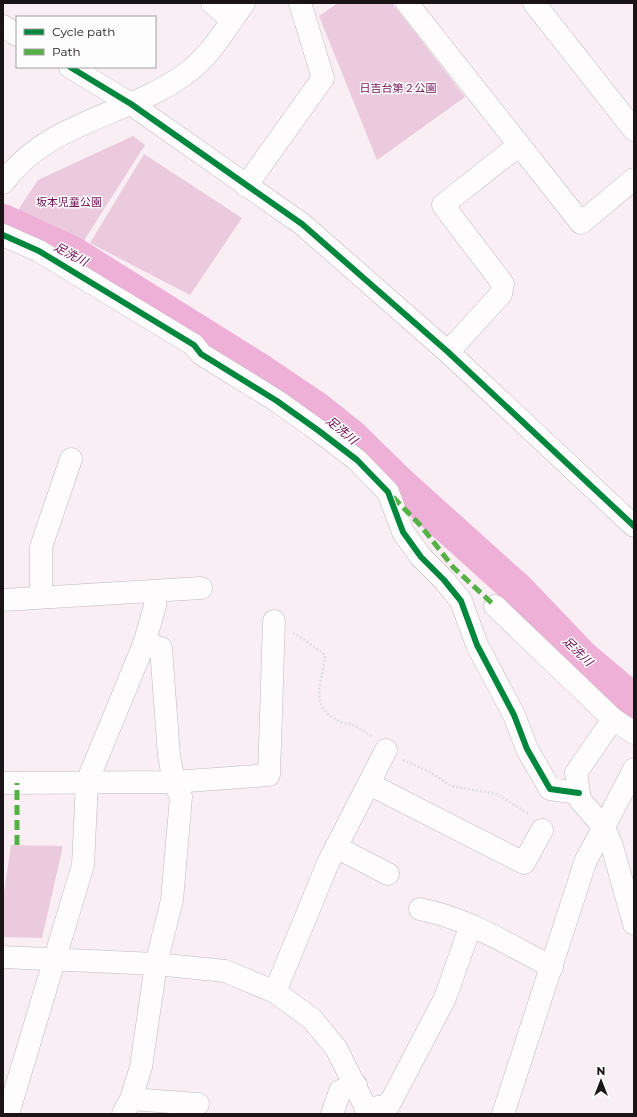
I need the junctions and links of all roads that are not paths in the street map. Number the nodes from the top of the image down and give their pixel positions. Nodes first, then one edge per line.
1 (212, 3) edge
2 (300, 3) edge
3 (407, 3) edge
4 (534, 3) edge
5 (238, 11) edge
6 (3, 26) edge
7 (16, 34) edge
8 (72, 68) edge
9 (131, 104) junction
10 (634, 130) edge
11 (519, 145) junction
12 (634, 179) edge
13 (3, 183) edge
14 (246, 186) junction
15 (3, 235) edge
16 (448, 352) junction
17 (71, 459) dead end
18 (634, 526) edge
19 (201, 588) dead end
20 (156, 591) junction
21 (42, 597) junction
22 (3, 600) edge
23 (495, 606) dead end
24 (274, 621) dead end
25 (144, 644) junction
26 (613, 719) junction
27 (634, 733) edge
28 (386, 750) dead end
29 (634, 769) edge
30 (87, 782) junction
31 (174, 782) junction
32 (3, 783) edge
33 (369, 784) junction
34 (579, 793) junction
35 (604, 827) junction
36 (542, 830) dead end
37 (336, 847) junction
38 (388, 874) dead end
39 (420, 910) dead end
40 (634, 924) edge
41 (471, 925) junction
42 (3, 958) edge
43 (55, 959) junction
44 (156, 964) junction
45 (552, 967) junction
46 (275, 992) junction
47 (356, 1085) junction
48 (198, 1104) dead end
49 (127, 1107) edge
50 (368, 1111) edge
51 (8, 1114) edge
52 (332, 1114) edge
53 (502, 1114) edge

1 - 5 street
2 - 14 street
3 - 11 street
4 - 10 street
5 - 9 street
6 - 7 street
8 - 9 street
9 - 13 street
9 - 14 street
11 - 12 street
11 - 16 street
14 - 16 street
15 - 34 street
16 - 18 street
17 - 21 street
19 - 20 street
20 - 21 street
20 - 25 street
21 - 22 street
23 - 26 street
24 - 31 street
25 - 30 street
25 - 31 street
26 - 27 street
26 - 34 street
28 - 33 street
29 - 35 street
30 - 31 street
30 - 32 street
30 - 43 street
31 - 44 street
33 - 36 street
33 - 37 street
34 - 35 street
35 - 40 street
35 - 45 street
37 - 38 street
37 - 46 street
39 - 41 street
41 - 45 street
41 - 50 street
42 - 43 street
43 - 44 street
43 - 51 street
44 - 46 street
44 - 49 street
45 - 53 street
46 - 47 street
47 - 50 street
47 - 52 street
48 - 49 street

